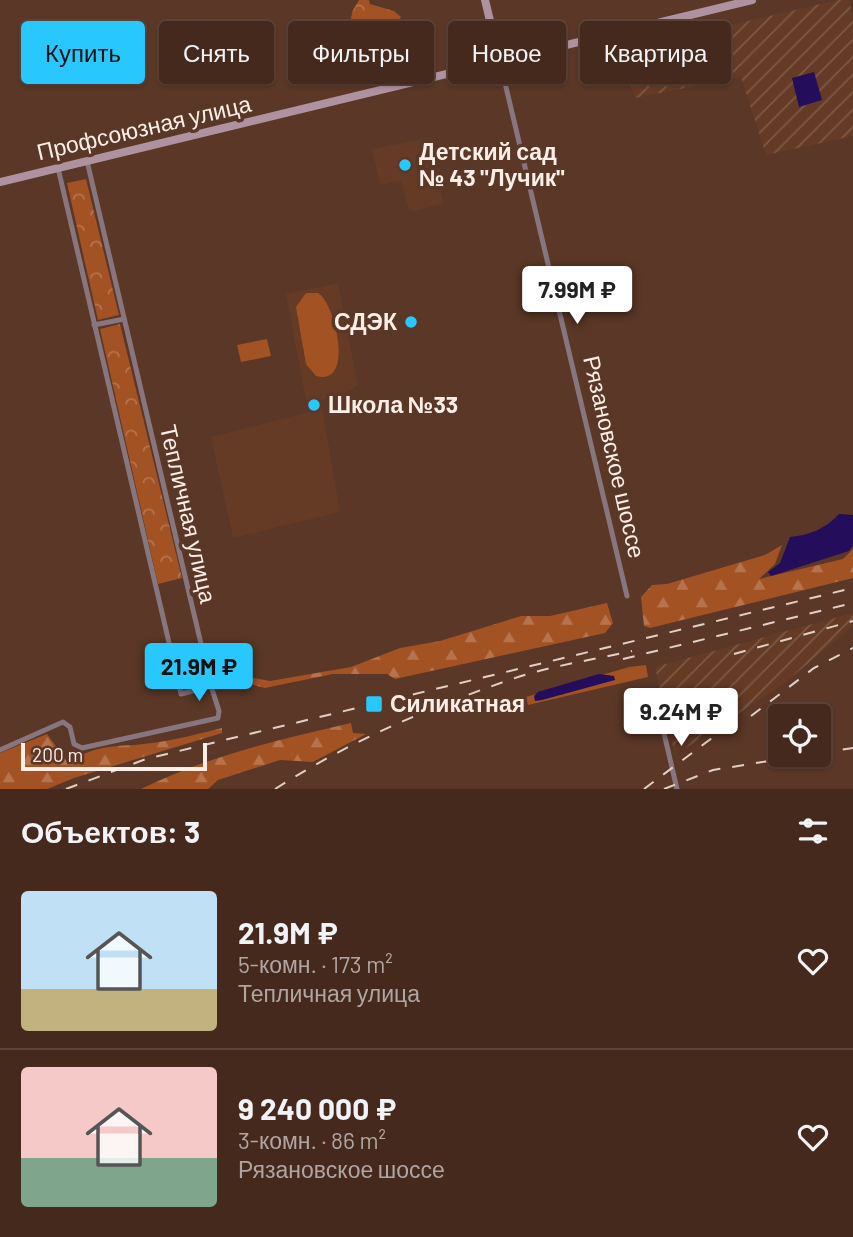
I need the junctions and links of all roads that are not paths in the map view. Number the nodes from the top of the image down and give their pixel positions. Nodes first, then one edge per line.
1 (485, 0) edge
2 (752, 0) edge
3 (490, 21) edge
4 (566, 46) edge
5 (448, 74) edge
6 (505, 84) edge
7 (87, 161) junction
8 (58, 168) junction
9 (0, 182) edge
10 (124, 318) junction
11 (94, 325) junction
12 (627, 596) dead end
13 (211, 686) junction
14 (663, 729) dead end
15 (0, 750) edge
16 (677, 789) edge

1 - 3 main road, Рязановское шоссе
2 - 4 main road, Профсоюзная улица
5 - 7 main road, Профсоюзная улица
6 - 12 street, Рязановское шоссе
7 - 8 main road, Профсоюзная улица
7 - 10 street, Тепличная улица
8 - 9 main road, Профсоюзная улица
8 - 11 street
10 - 11 street
10 - 13 street, Тепличная улица
11 - 13 street
13 - 15 street, Тепличная улица
14 - 16 street

